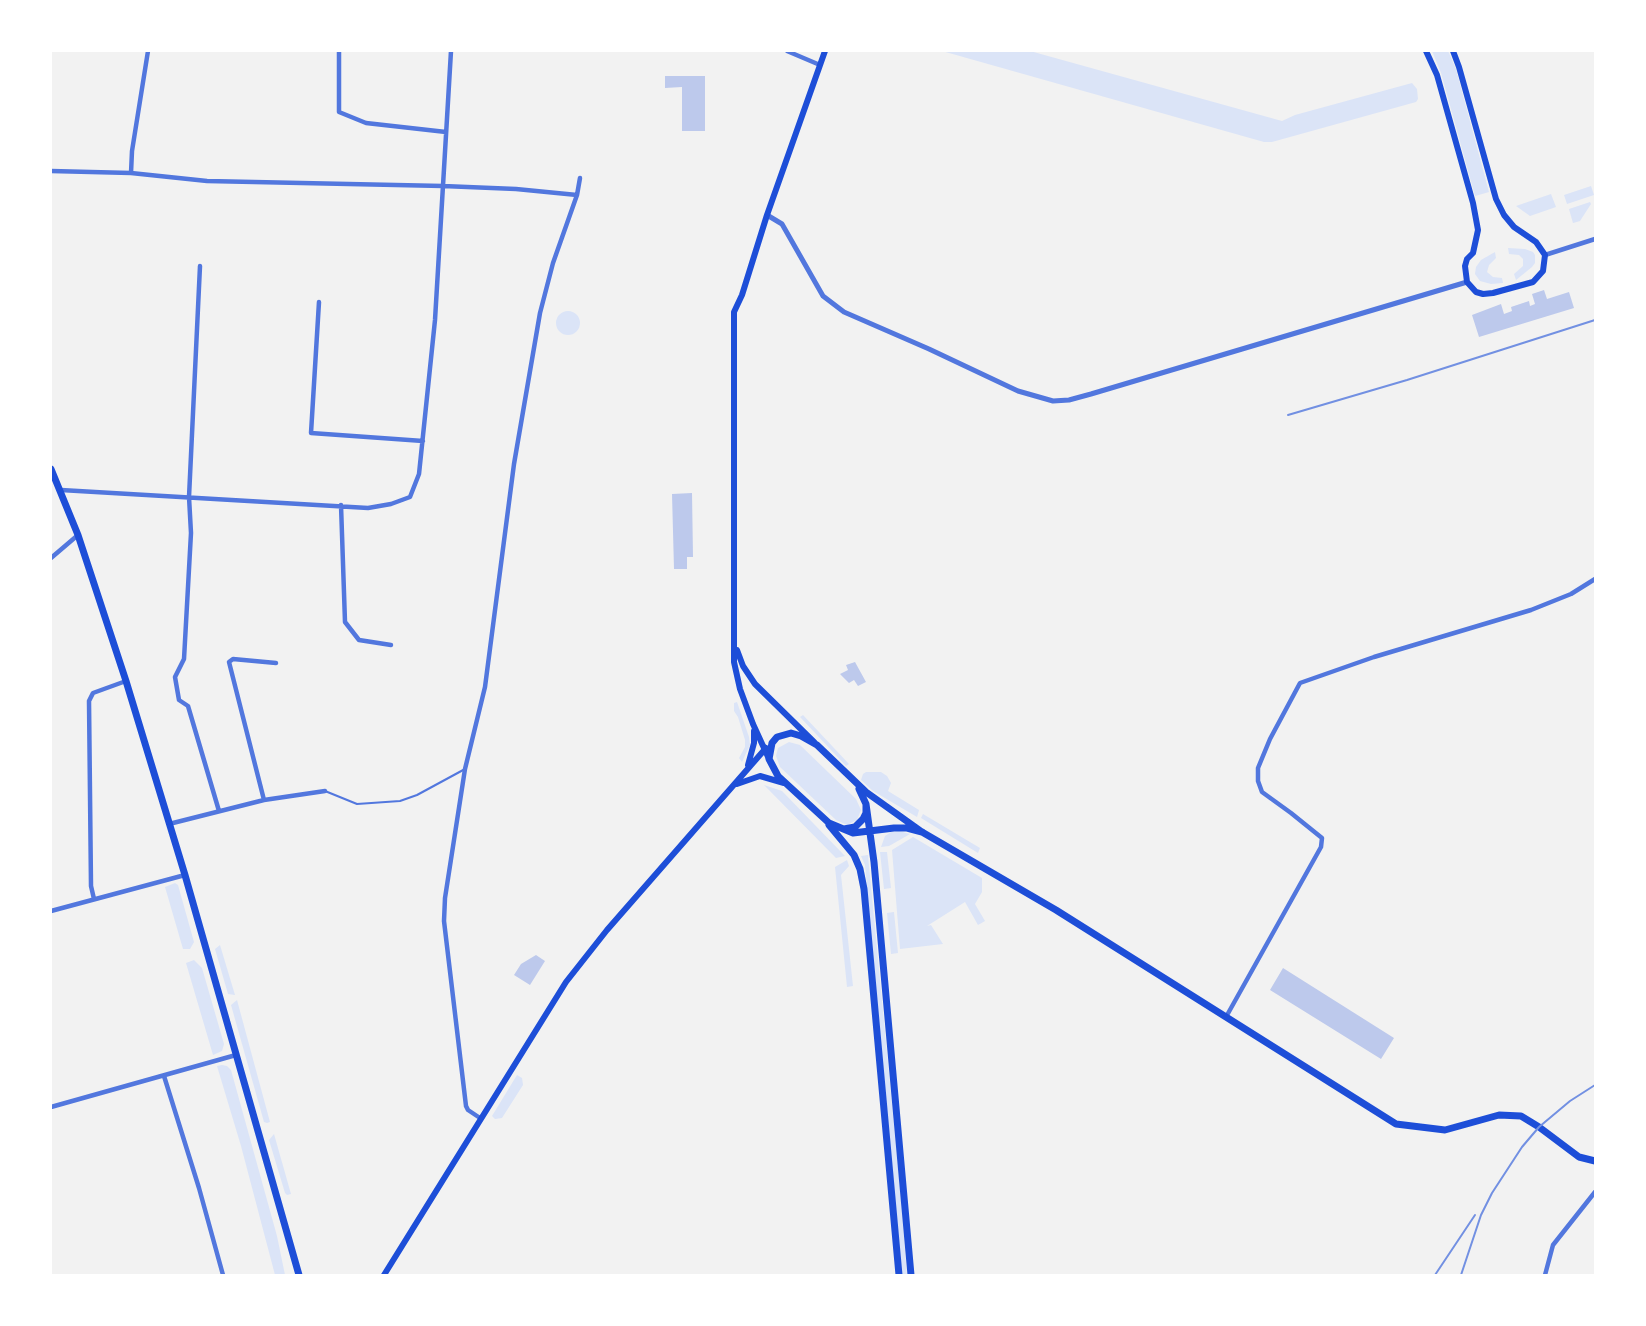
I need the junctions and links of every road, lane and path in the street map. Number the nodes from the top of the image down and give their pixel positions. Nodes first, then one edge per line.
1 (148, 51) edge
2 (339, 51) edge
3 (451, 51) edge
4 (787, 51) edge
5 (825, 51) edge
6 (1426, 51) edge
7 (1453, 51) edge
8 (820, 65) junction
9 (446, 132) junction
10 (51, 171) edge
11 (131, 173) junction
12 (580, 178) dead end
13 (442, 186) junction
14 (577, 195) junction
15 (767, 215) junction
16 (1595, 239) edge
17 (1545, 255) junction
18 (200, 266) dead end
19 (1467, 282) junction
20 (319, 302) dead end
21 (423, 441) junction
22 (51, 469) edge
23 (61, 490) junction
24 (189, 497) junction
25 (341, 506) junction
26 (78, 535) junction
27 (51, 558) edge
28 (1595, 579) edge
29 (735, 641) junction
30 (391, 645) dead end
31 (276, 663) dead end
32 (126, 681) junction
33 (753, 724) junction
34 (777, 737) junction
35 (817, 745) junction
36 (764, 749) junction
37 (769, 759) junction
38 (465, 769) junction
39 (746, 769) junction
40 (850, 778) junction
41 (787, 784) junction
42 (731, 787) junction
43 (325, 792) joint
44 (264, 800) junction
45 (866, 804) junction
46 (219, 811) junction
47 (823, 819) junction
48 (169, 824) junction
49 (894, 828) junction
50 (840, 829) junction
51 (871, 832) junction
52 (922, 832) junction
53 (873, 851) junction
54 (185, 875) junction
55 (94, 899) junction
56 (51, 911) edge
57 (1226, 1017) junction
58 (237, 1055) junction
59 (164, 1076) junction
60 (51, 1107) edge
61 (480, 1118) junction
62 (1595, 1161) edge
63 (1595, 1192) edge
64 (223, 1275) edge
65 (299, 1275) edge
66 (384, 1275) edge
67 (899, 1275) edge
68 (911, 1275) edge
69 (1545, 1275) edge

1 - 11 street
2 - 9 street
3 - 9 street
4 - 8 street
5 - 8 main road
6 - 19 main road
7 - 17 main road
8 - 15 main road
9 - 13 street
10 - 11 street
11 - 13 street
12 - 14 street
13 - 14 street
13 - 21 street
14 - 38 street
15 - 19 street
15 - 29 main road
16 - 17 street
17 - 19 main road
18 - 24 street
20 - 21 street
21 - 25 street
22 - 23 main road
23 - 24 street
23 - 26 main road
24 - 25 street
24 - 46 street
25 - 30 street
26 - 27 street
26 - 32 main road
28 - 57 street
29 - 33 main road
29 - 35 main road
31 - 44 street
32 - 48 main road
32 - 55 street
33 - 36 main road
33 - 39 main road
34 - 35 main road
34 - 36 main road
34 - 37 main road
35 - 40 main road
36 - 37 main road
36 - 39 main road
37 - 41 main road
38 - 43 lane
38 - 61 street
39 - 42 main road
40 - 45 main road
40 - 52 main road
41 - 42 main road
41 - 47 main road
42 - 61 main road
43 - 44 street
44 - 46 street
45 - 50 main road
45 - 51 main road
46 - 48 street
47 - 50 main road
47 - 67 main road
48 - 54 main road
49 - 51 main road
49 - 52 main road
49 - 53 main road
50 - 51 main road
51 - 53 main road
52 - 57 main road
53 - 68 main road
54 - 55 street
54 - 58 main road
55 - 56 street
57 - 62 main road
58 - 59 street
58 - 65 main road
59 - 60 street
59 - 64 street
61 - 66 main road
63 - 69 street

